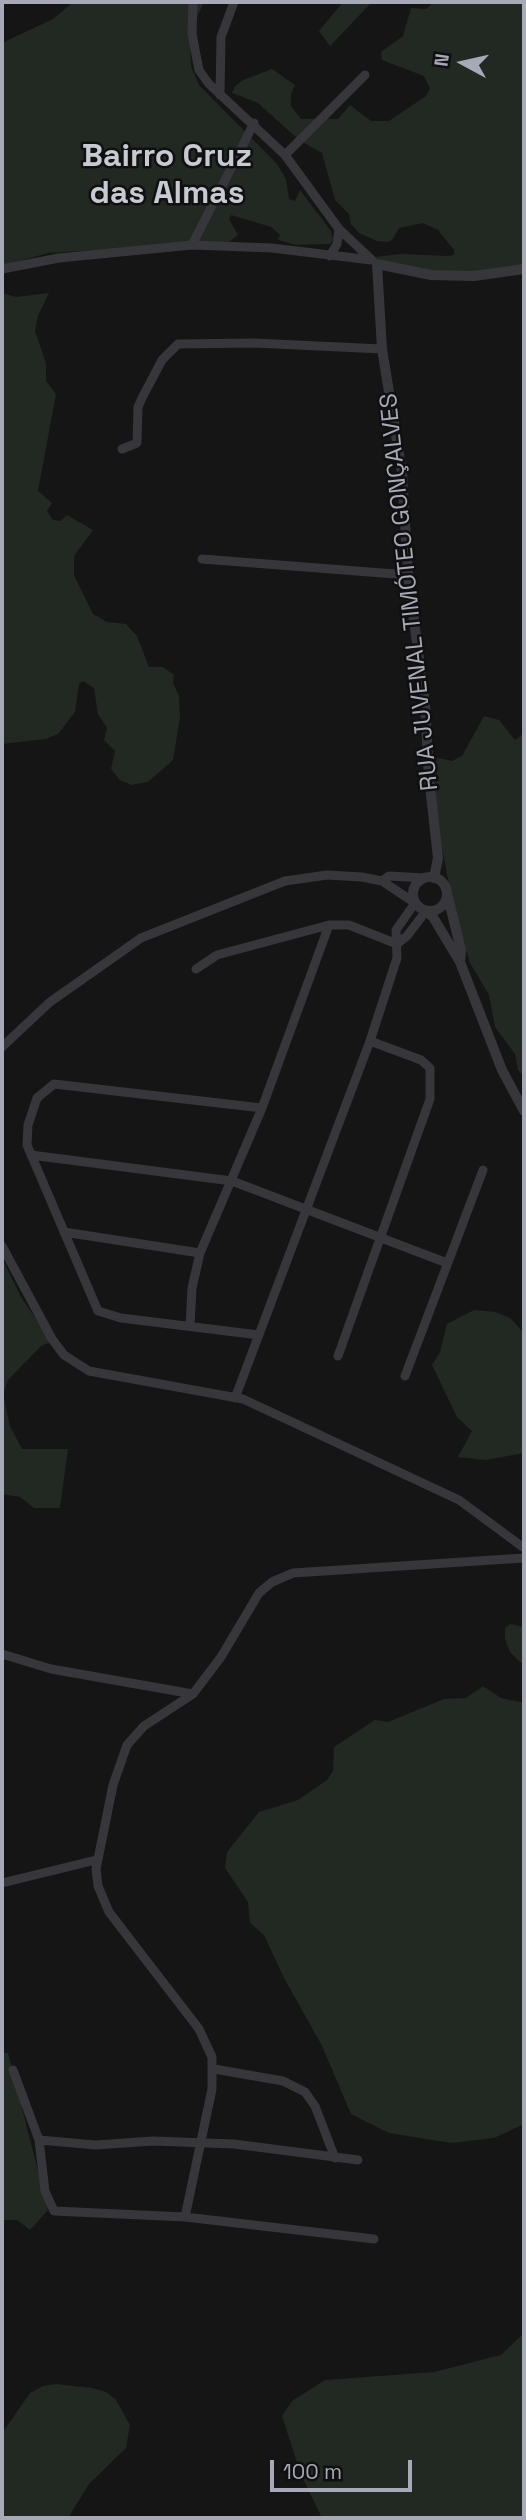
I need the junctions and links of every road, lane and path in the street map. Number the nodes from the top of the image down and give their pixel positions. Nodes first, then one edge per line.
1 (193, 2) edge
2 (234, 2) edge
3 (365, 75) dead end
4 (220, 95) junction
5 (254, 123) junction
6 (285, 155) junction
7 (339, 229) junction
8 (192, 245) junction
9 (330, 256) junction
10 (374, 262) junction
11 (524, 269) edge
12 (2, 270) edge
13 (382, 349) junction
14 (122, 449) dead end
15 (202, 559) dead end
16 (408, 575) junction
17 (429, 878) junction
18 (383, 881) junction
19 (447, 896) junction
20 (415, 903) junction
21 (426, 911) junction
22 (329, 925) junction
23 (397, 944) junction
24 (460, 962) junction
25 (196, 969) dead end
26 (370, 1041) junction
27 (2, 1047) edge
28 (262, 1108) junction
29 (524, 1111) edge
30 (31, 1155) junction
31 (483, 1170) dead end
32 (232, 1181) junction
33 (306, 1210) junction
34 (64, 1232) junction
35 (380, 1238) junction
36 (2, 1246) edge
37 (200, 1253) junction
38 (447, 1263) junction
39 (190, 1326) junction
40 (259, 1335) junction
41 (338, 1356) dead end
42 (405, 1376) dead end
43 (236, 1398) junction
44 (524, 1548) edge
45 (524, 1558) edge
46 (2, 1654) edge
47 (193, 1694) junction
48 (96, 1860) junction
49 (2, 1882) edge
50 (214, 2069) junction
51 (13, 2070) dead end
52 (39, 2140) junction
53 (199, 2142) junction
54 (335, 2158) junction
55 (358, 2160) dead end
56 (185, 2217) junction
57 (374, 2239) dead end

1 - 4 street
2 - 4 street
3 - 6 street
4 - 5 street
5 - 6 street
5 - 8 street
6 - 7 street
7 - 9 street
7 - 10 street
8 - 9 street
8 - 12 street
9 - 10 street
10 - 11 street
10 - 13 street, RUA JUVENAL TIMÓTEO GONÇALVES
13 - 14 street
13 - 16 street, RUA JUVENAL TIMÓTEO GONÇALVES
15 - 16 street
16 - 17 street, RUA JUVENAL TIMÓTEO GONÇALVES
17 - 18 street
17 - 19 street
17 - 20 street
18 - 20 street
18 - 27 street
19 - 21 street
19 - 24 street
20 - 21 street
20 - 23 street
21 - 23 street
21 - 24 street
22 - 23 street
22 - 25 street
22 - 28 street
23 - 26 street
24 - 29 street
26 - 33 street
26 - 35 street
28 - 30 street
28 - 32 street
30 - 32 street
30 - 34 street
31 - 38 street
32 - 33 street
32 - 37 street
33 - 35 street
33 - 40 street
34 - 37 street
34 - 39 street
35 - 38 street
35 - 41 street
36 - 43 street
37 - 39 street
38 - 42 street
39 - 40 street
40 - 43 street
43 - 44 street
45 - 47 street
46 - 47 street
47 - 48 street
48 - 49 street
48 - 50 street
50 - 53 street
50 - 54 street
51 - 52 street
52 - 53 street
52 - 56 street
53 - 54 street
53 - 56 street
54 - 55 street
56 - 57 street

